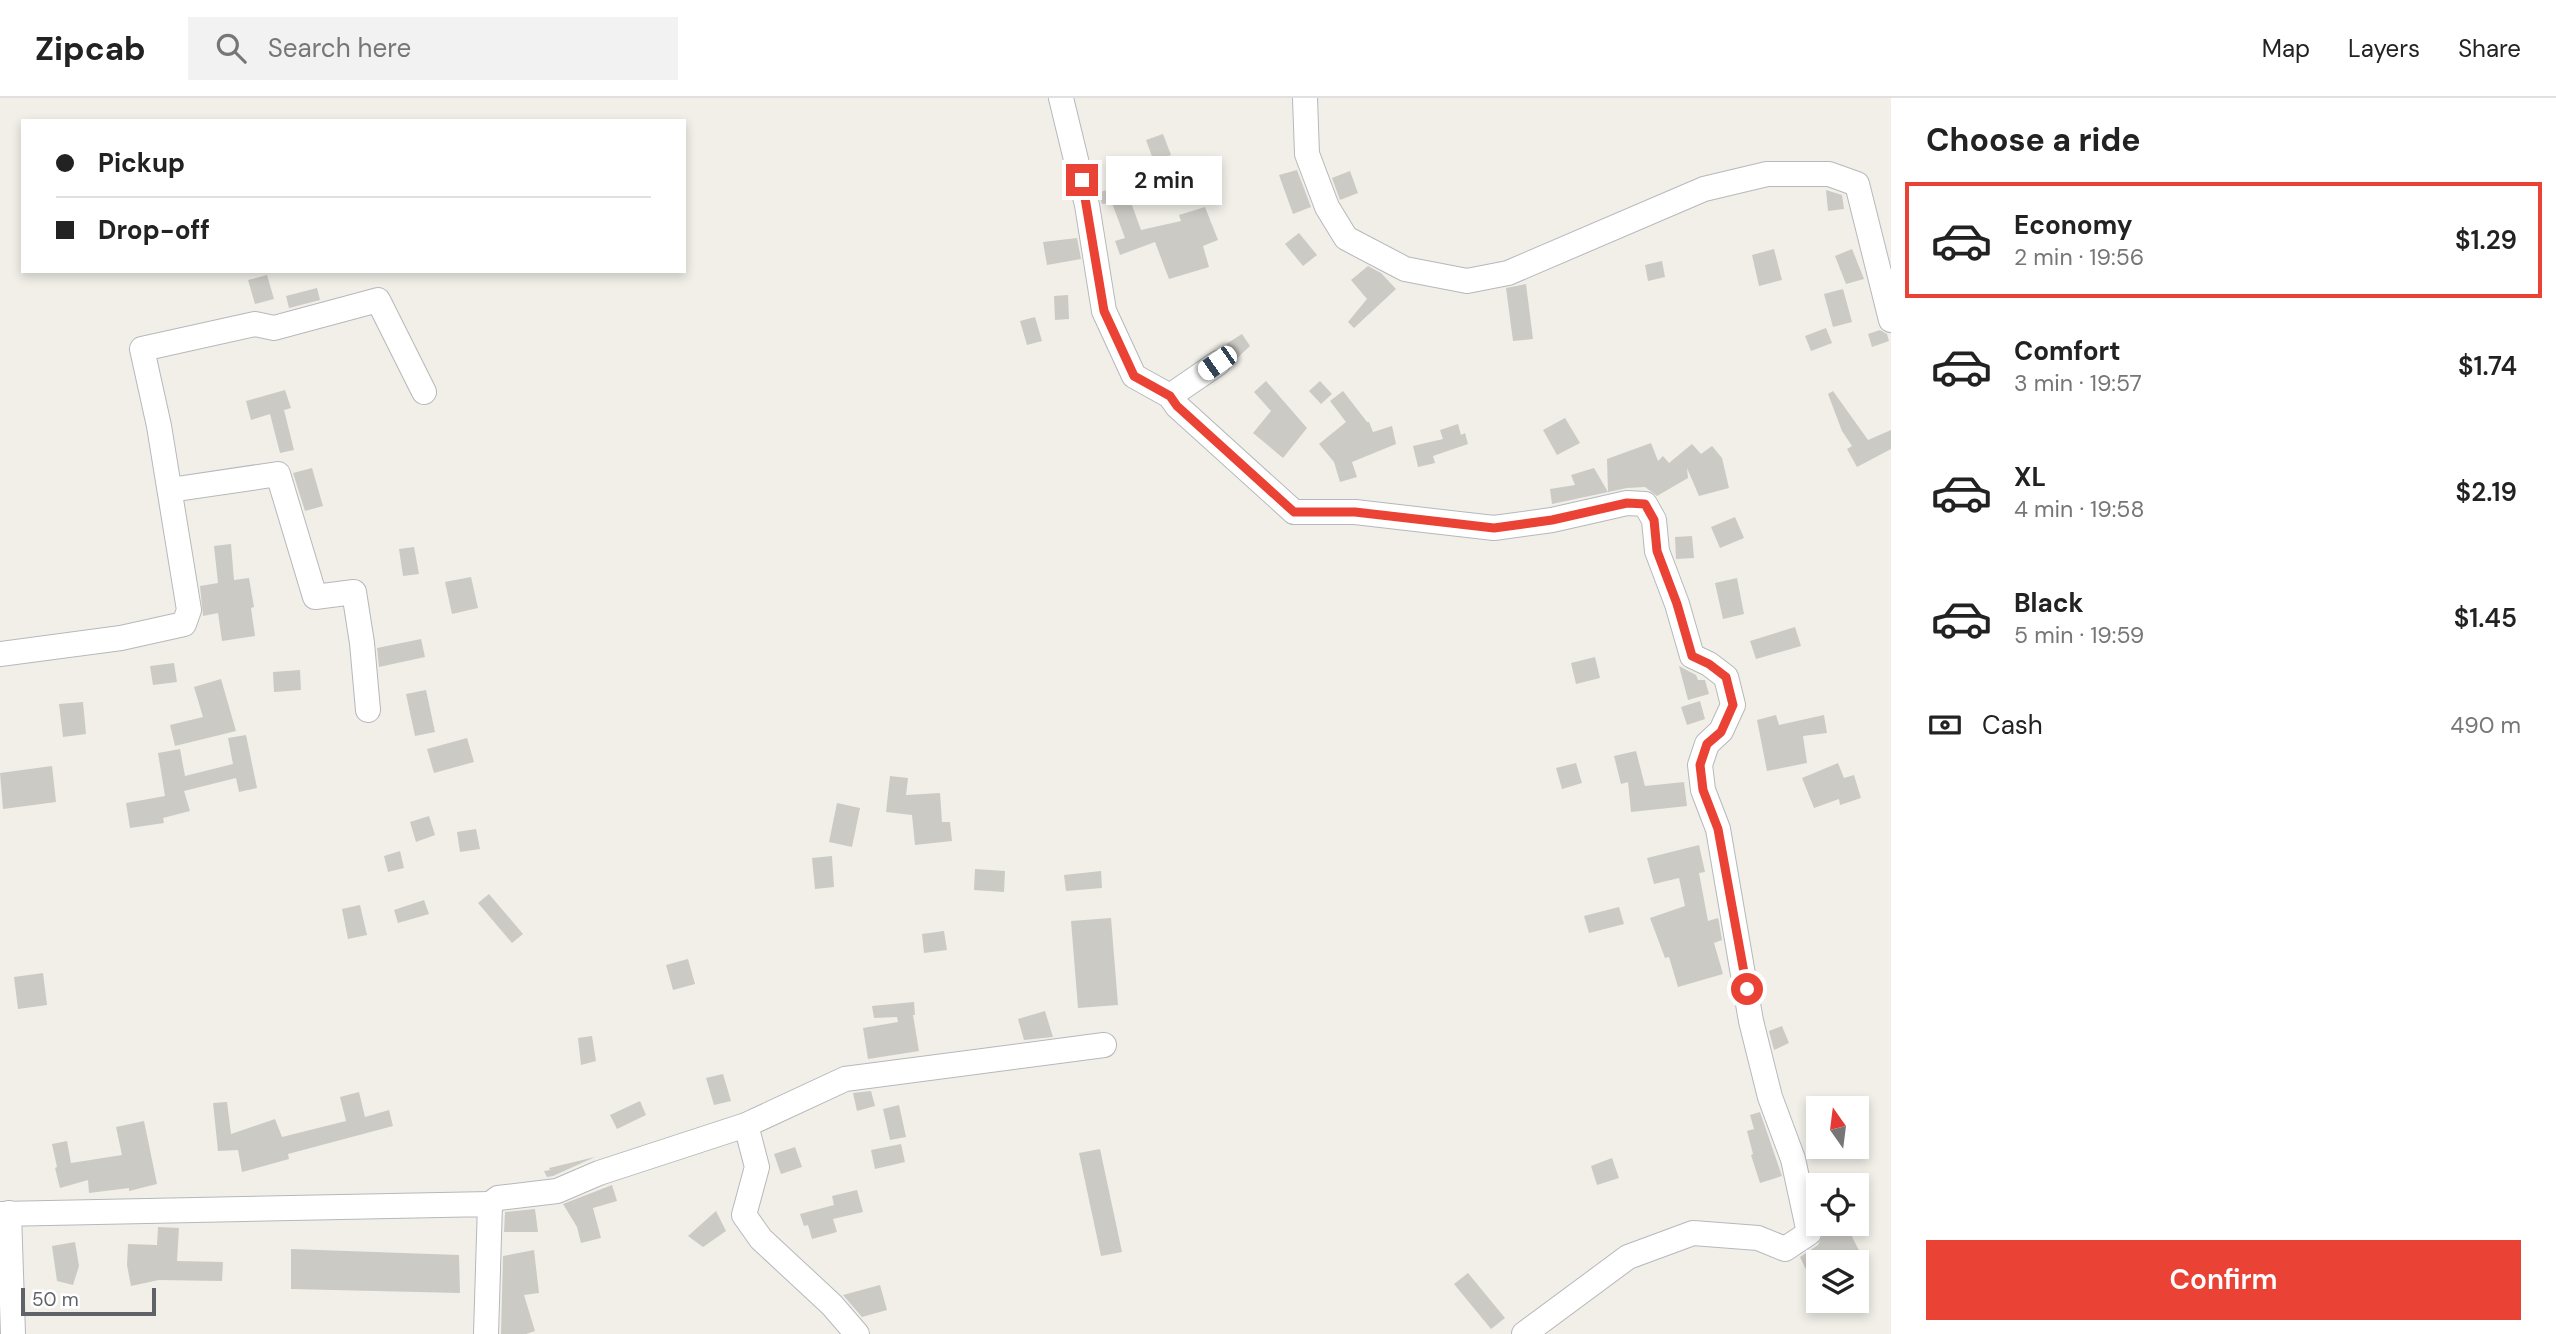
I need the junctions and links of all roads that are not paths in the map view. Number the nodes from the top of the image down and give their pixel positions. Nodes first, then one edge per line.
1 (1061, 98) edge
2 (1305, 98) edge
3 (1891, 320) edge
4 (1217, 363) dead end
5 (424, 392) dead end
6 (1170, 396) junction
7 (170, 490) junction
8 (0, 654) edge
9 (368, 710) dead end
10 (1104, 1045) dead end
11 (746, 1125) junction
12 (489, 1204) junction
13 (5, 1213) edge
14 (13, 1334) edge
15 (486, 1334) edge
16 (857, 1334) edge
17 (1524, 1334) edge

1 - 6 street
2 - 3 street
4 - 6 street
5 - 7 street
6 - 17 street
7 - 8 street
7 - 9 street
10 - 11 street
11 - 12 street
11 - 16 street
12 - 13 street
12 - 15 street
13 - 14 street

